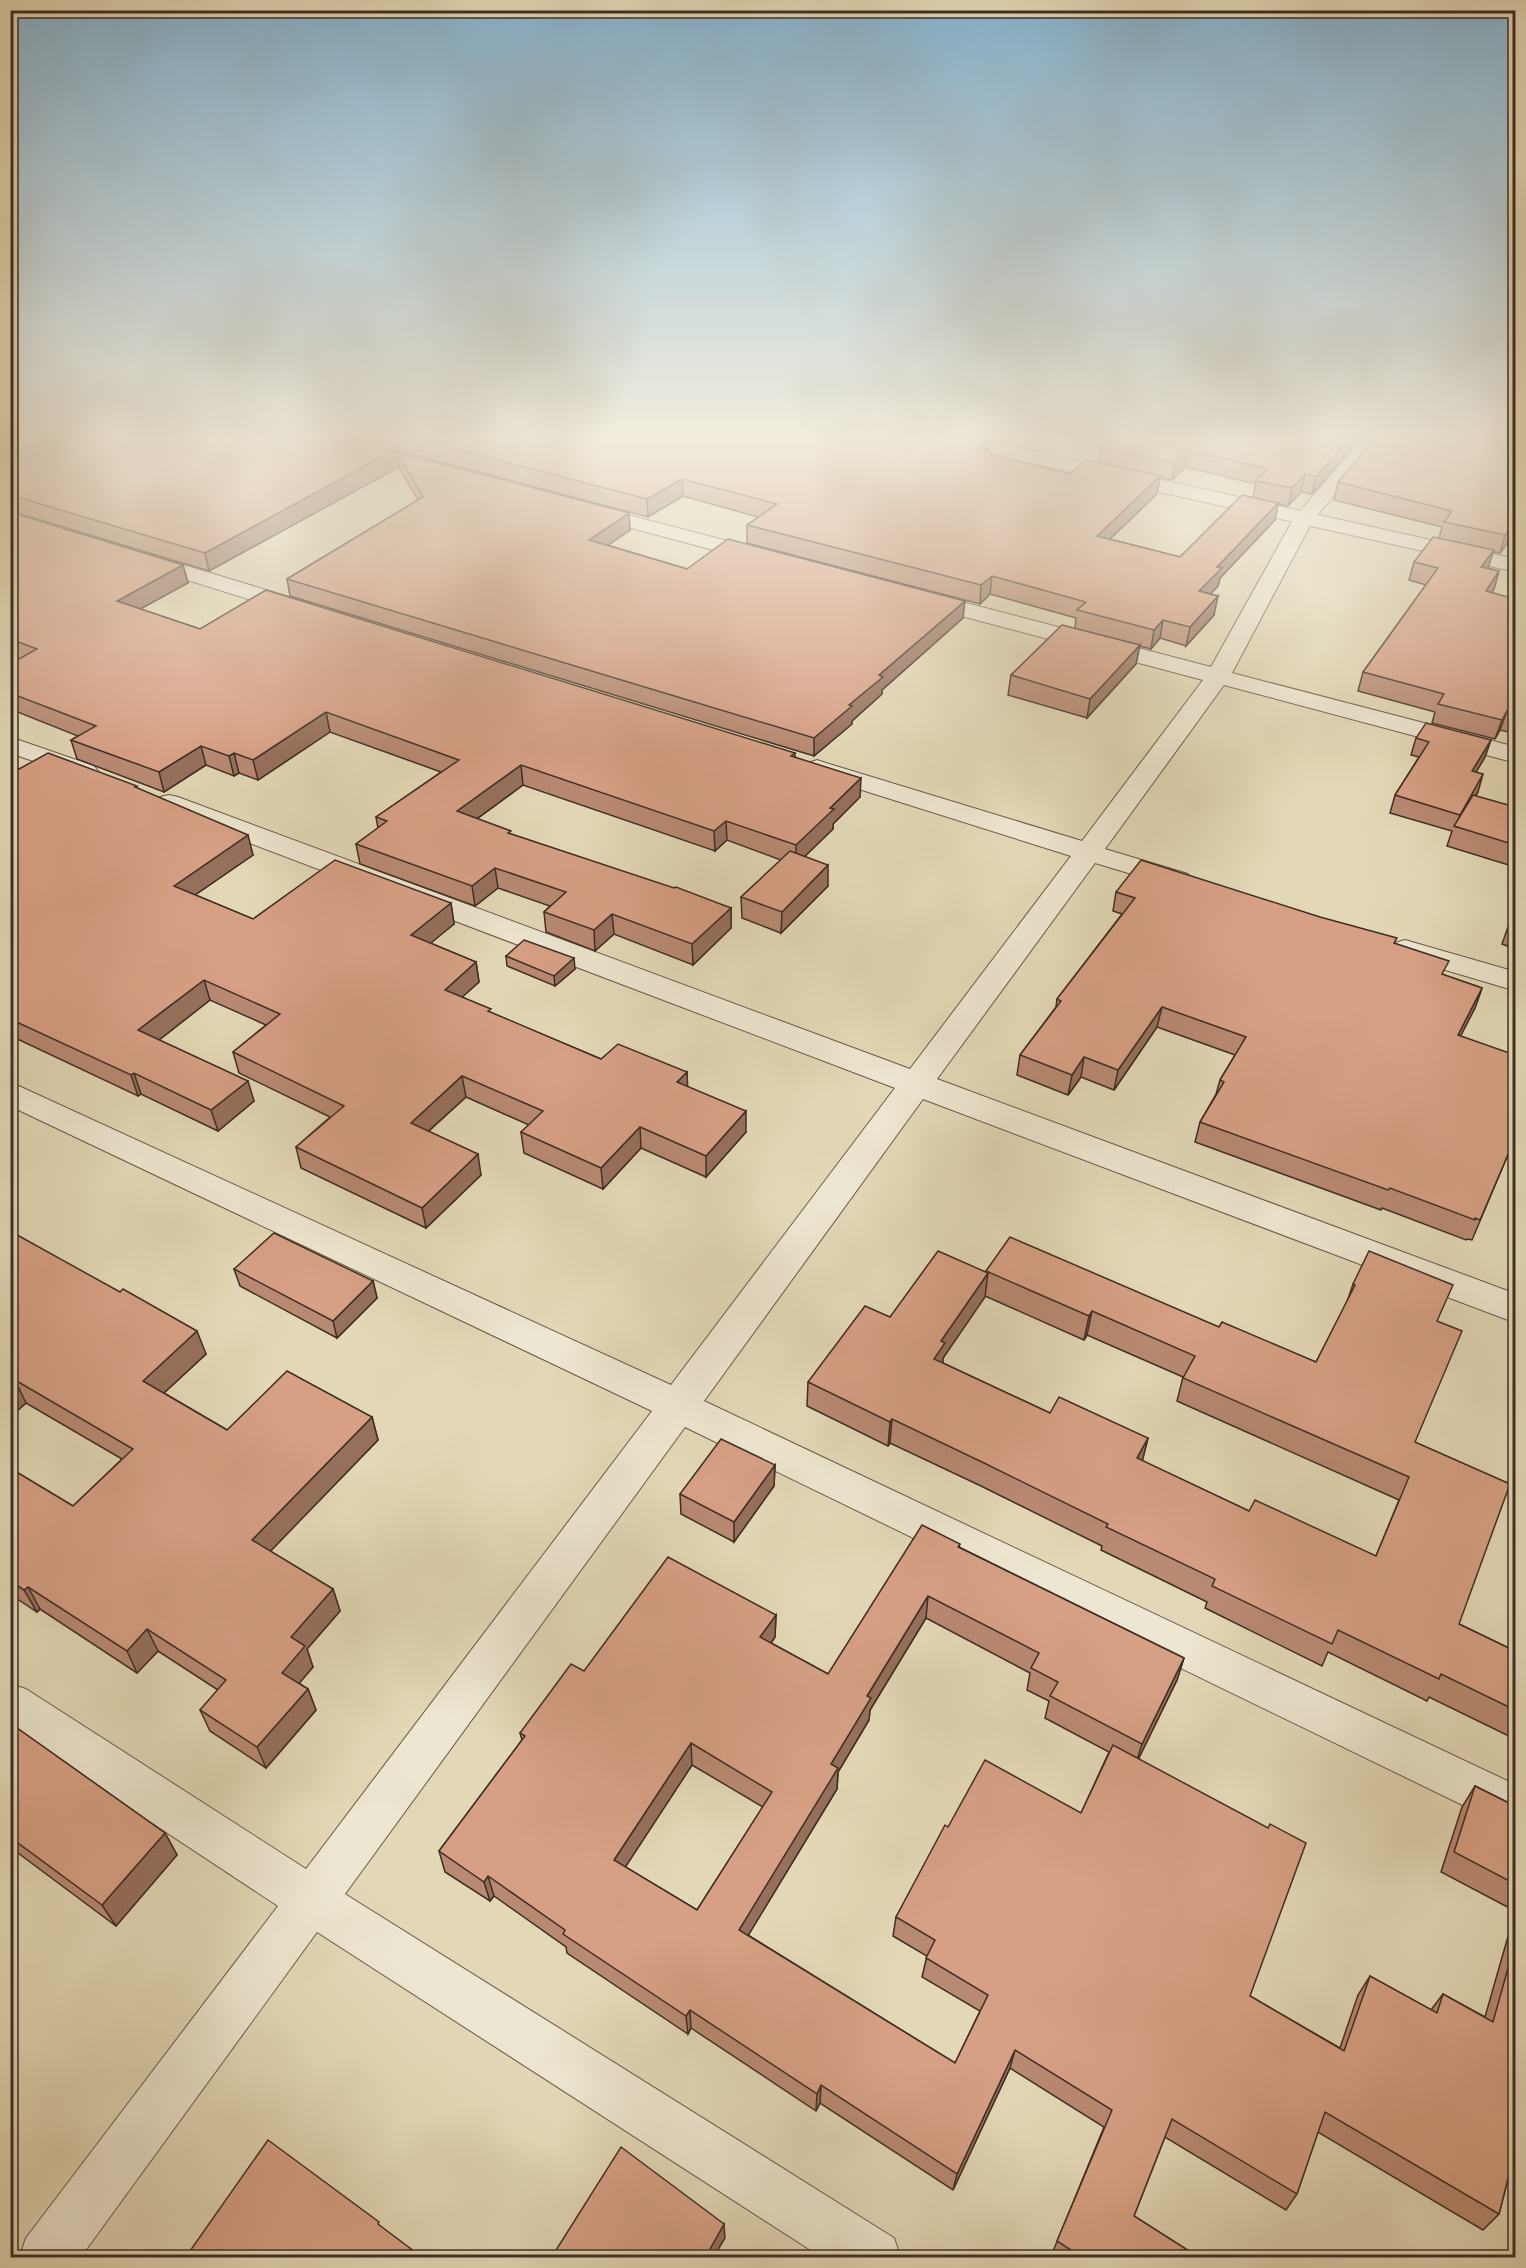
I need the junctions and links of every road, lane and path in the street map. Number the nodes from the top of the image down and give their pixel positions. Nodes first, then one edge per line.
1 (702, 541) edge
2 (1292, 541) edge
3 (1404, 541) edge
4 (124, 553) edge
5 (778, 561) edge
6 (1515, 566) edge
7 (894, 592) edge
8 (328, 616) edge
9 (1218, 677) junction
10 (10, 744) edge
11 (1515, 755) edge
12 (793, 761) edge
13 (111, 782) edge
14 (145, 794) edge
15 (1088, 852) junction
16 (1200, 886) edge
17 (1380, 941) edge
18 (1515, 982) edge
19 (915, 1084) junction
20 (10, 1093) edge
21 (1515, 1309) edge
22 (678, 1406) junction
23 (10, 1704) edge
24 (1515, 1809) edge
25 (311, 1900) junction
26 (46, 2258) edge
27 (874, 2258) edge

1 - 5 street
2 - 9 street
3 - 6 street
4 - 8 street
7 - 9 street
9 - 11 street
9 - 15 street
10 - 13 street
12 - 15 street
14 - 19 street
15 - 16 street
15 - 19 street
17 - 18 street
19 - 21 street
19 - 22 street
20 - 22 street
22 - 24 street
22 - 25 street
23 - 25 street
25 - 26 street
25 - 27 street

